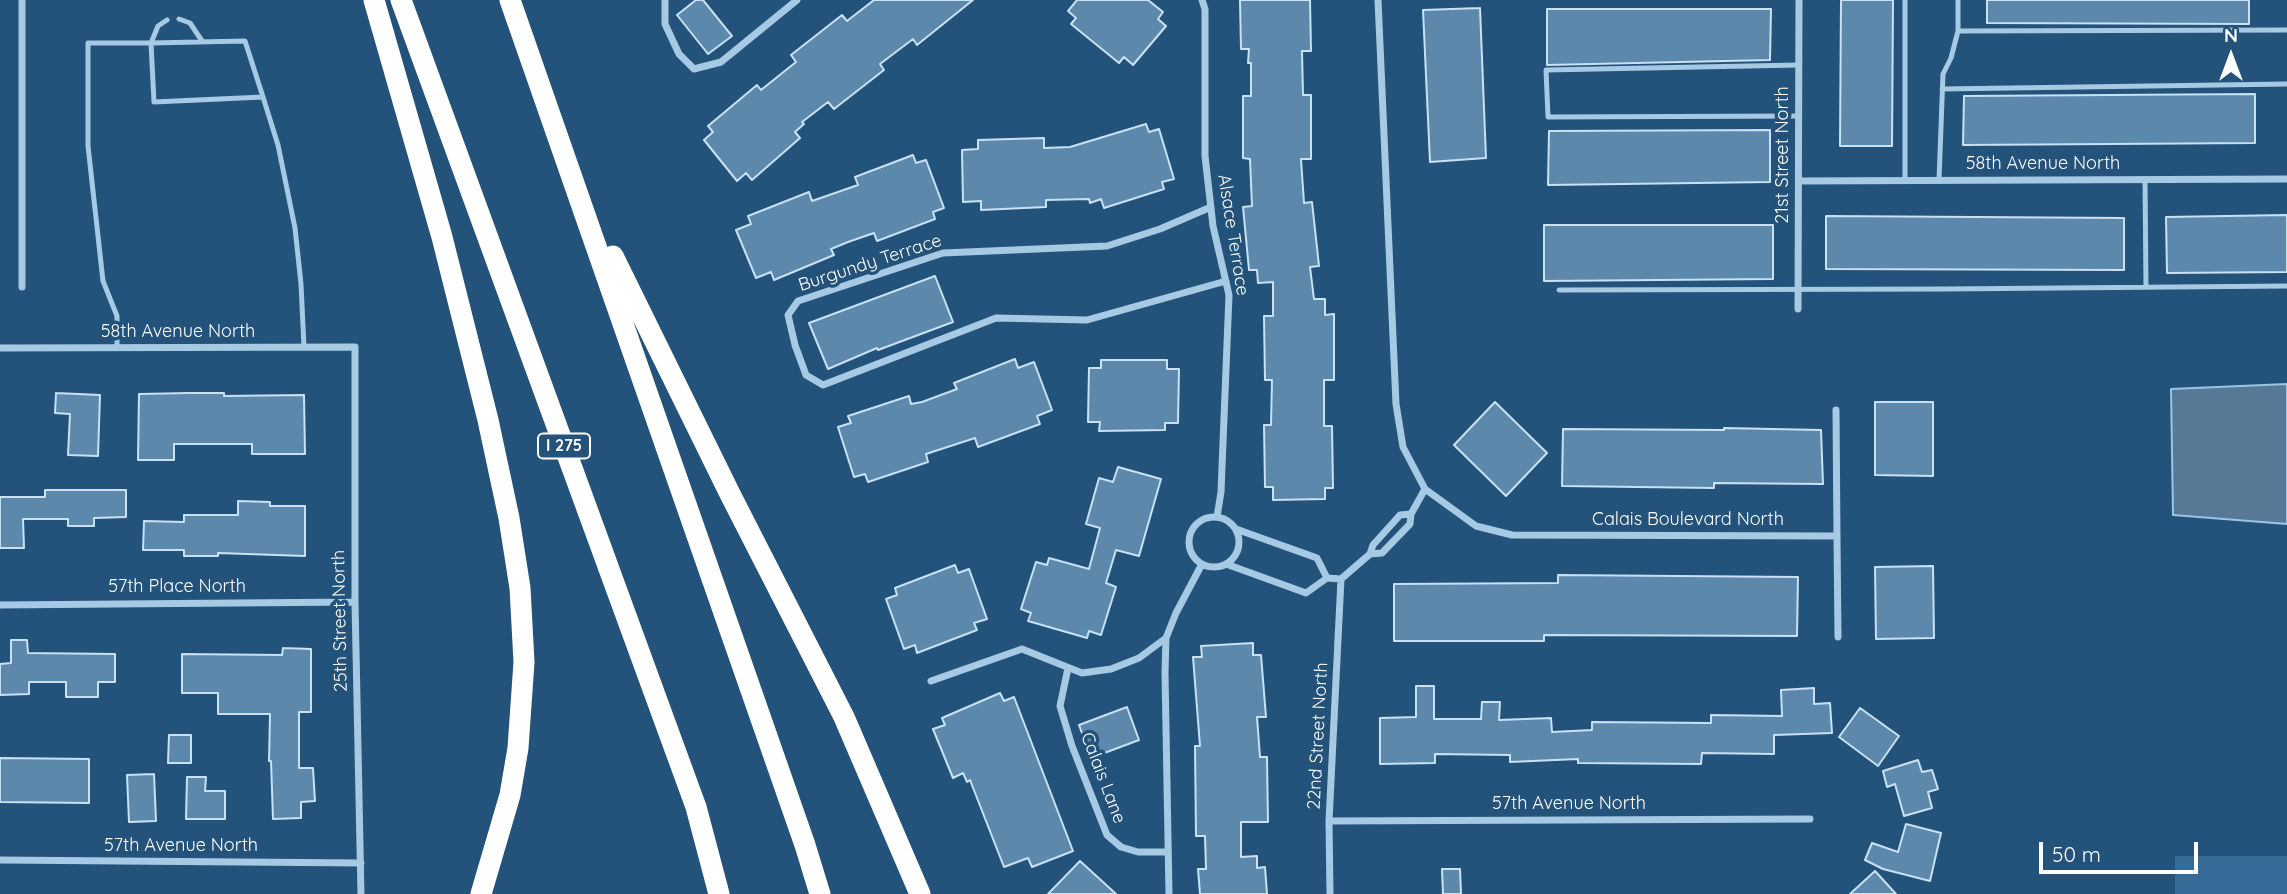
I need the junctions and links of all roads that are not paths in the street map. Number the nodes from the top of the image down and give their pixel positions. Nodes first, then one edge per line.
1 (22, 0) edge
2 (374, 0) edge
3 (401, 0) edge
4 (510, 0) edge
5 (665, 0) edge
6 (797, 0) edge
7 (1202, 0) edge
8 (1378, 0) edge
9 (1799, 0) edge
10 (1905, 0) edge
11 (1958, 0) edge
12 (179, 19) dead end
13 (167, 20) dead end
14 (2287, 30) edge
15 (1958, 31) junction
16 (202, 41) junction
17 (151, 43) junction
18 (1799, 65) junction
19 (2287, 84) edge
20 (1942, 89) junction
21 (263, 97) junction
22 (1799, 117) junction
23 (560, 139) junction
24 (2287, 178) edge
25 (2145, 179) junction
26 (1939, 180) junction
27 (1799, 181) junction
28 (1905, 181) junction
29 (1211, 208) junction
30 (1226, 281) junction
31 (2287, 286) edge
32 (22, 287) dead end
33 (2146, 287) junction
34 (1799, 289) junction
35 (1559, 290) dead end
36 (1798, 309) dead end
37 (304, 347) junction
38 (355, 347) joint
39 (0, 348) edge
40 (117, 348) junction
41 (1836, 410) dead end
42 (1425, 489) junction
43 (1410, 514) junction
44 (1217, 517) junction
45 (1236, 529) junction
46 (1837, 536) junction
47 (1370, 554) junction
48 (1202, 564) junction
49 (1226, 564) junction
50 (1326, 578) junction
51 (1341, 579) junction
52 (355, 602) junction
53 (0, 605) edge
54 (1838, 637) dead end
55 (1166, 638) junction
56 (1068, 668) junction
57 (931, 681) dead end
58 (1810, 819) dead end
59 (1329, 821) junction
60 (1168, 852) junction
61 (0, 860) edge
62 (361, 863) junction
63 (361, 894) edge
64 (481, 894) edge
65 (719, 894) edge
66 (820, 894) edge
67 (920, 894) edge
68 (1169, 894) edge
69 (1330, 894) edge

1 - 32 street
2 - 64 highway
3 - 65 highway, I 275
4 - 23 highway
5 - 6 street
7 - 29 street, Alsace Terrace
8 - 42 street, Calais Boulevard North
9 - 18 street, 21st Street North
10 - 28 lane
11 - 15 lane
12 - 16 lane
13 - 17 lane
14 - 15 lane
15 - 20 lane
16 - 17 lane
16 - 21 lane
17 - 21 lane
17 - 40 lane
18 - 22 street, 21st Street North
18 - 22 lane
19 - 20 lane
20 - 26 lane
21 - 37 lane
22 - 27 street, 21st Street North
23 - 66 highway
23 - 67 highway
24 - 25 street, 58th Avenue North
25 - 26 street, 58th Avenue North
25 - 33 lane
26 - 28 street, 58th Avenue North
27 - 28 street, 58th Avenue North
27 - 34 street, 21st Street North
29 - 30 street, Alsace Terrace
29 - 30 street, Burgundy Terrace
30 - 44 street, Alsace Terrace
31 - 33 lane
33 - 34 lane
34 - 35 lane
34 - 36 street, 21st Street North
37 - 38 street, 58th Avenue North
37 - 40 street, 58th Avenue North
38 - 52 street, 25th Street North
39 - 40 street, 58th Avenue North
41 - 46 street
42 - 43 street
42 - 46 street, Calais Boulevard North
43 - 47 street
43 - 47 street
44 - 45 street
44 - 48 street
45 - 49 street
45 - 50 street
46 - 54 street
47 - 51 street
48 - 49 street
48 - 55 street
49 - 50 street
50 - 51 street
51 - 59 street, 22nd Street North
52 - 53 street, 57th Place North
52 - 62 street, 25th Street North
55 - 56 street
55 - 60 street
56 - 57 street
56 - 60 street, Calais Lane
58 - 59 street, 57th Avenue North
59 - 69 street, 22nd Street North
60 - 68 street
61 - 62 street, 57th Avenue North
62 - 63 street, 25th Street North

